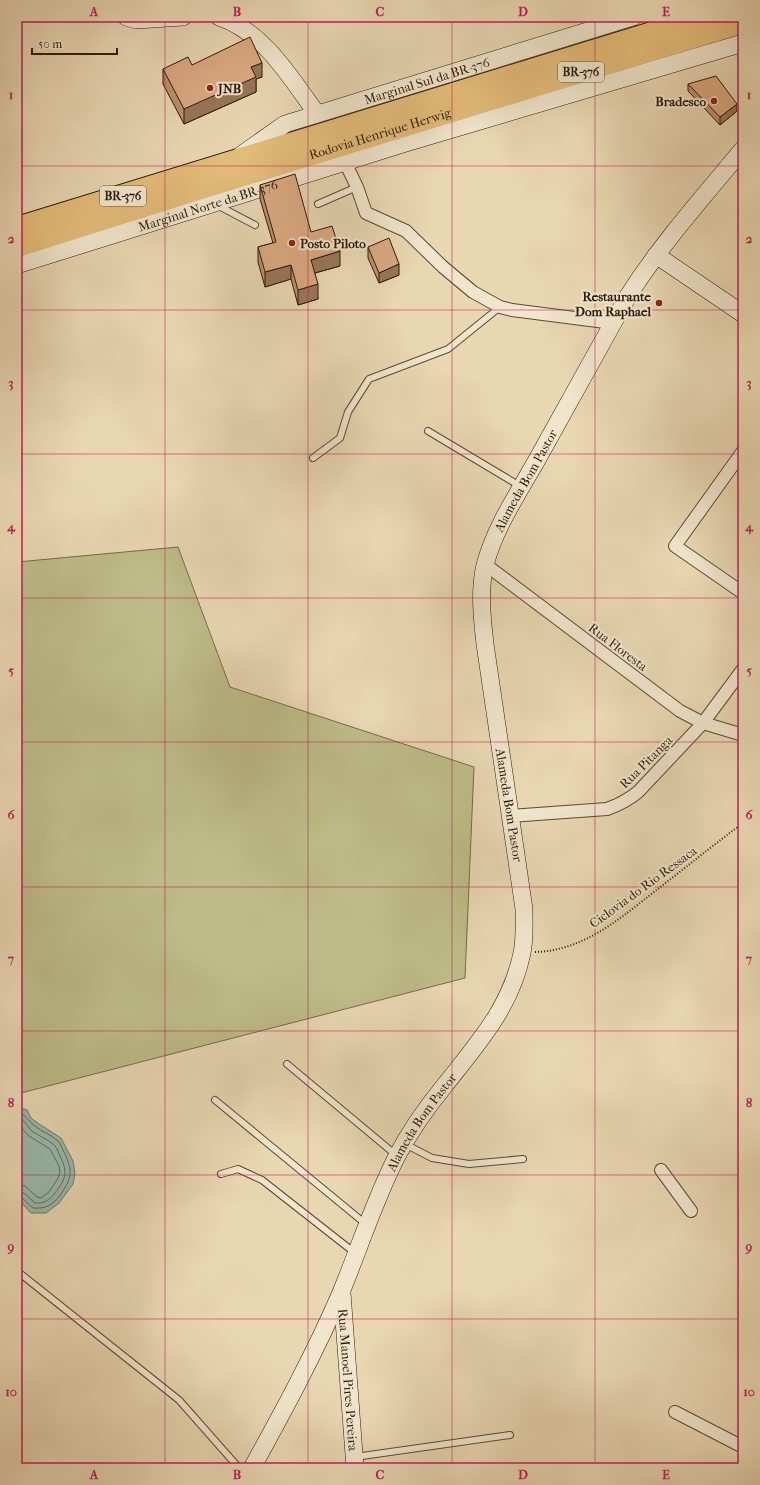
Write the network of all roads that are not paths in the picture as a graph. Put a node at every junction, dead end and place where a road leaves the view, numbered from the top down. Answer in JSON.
{"nodes":[{"id":1,"x":126,"y":17,"type":"edge"},
{"id":2,"x":183,"y":17,"type":"edge"},
{"id":3,"x":219,"y":17,"type":"edge"},
{"id":4,"x":633,"y":17,"type":"edge"},
{"id":5,"x":704,"y":17,"type":"edge"},
{"id":6,"x":743,"y":22,"type":"edge"},
{"id":7,"x":743,"y":43,"type":"edge"},
{"id":8,"x":317,"y":114,"type":"junction"},
{"id":9,"x":417,"y":114,"type":"junction"},
{"id":10,"x":743,"y":149,"type":"edge"},
{"id":11,"x":345,"y":162,"type":"junction"},
{"id":12,"x":229,"y":163,"type":"junction"},
{"id":13,"x":358,"y":186,"type":"junction"},
{"id":14,"x":202,"y":197,"type":"junction"},
{"id":15,"x":318,"y":204,"type":"dead end"},
{"id":16,"x":255,"y":225,"type":"dead end"},
{"id":17,"x":17,"y":228,"type":"edge"},
{"id":18,"x":17,"y":246,"type":"edge"},
{"id":19,"x":656,"y":255,"type":"junction"},
{"id":20,"x":17,"y":265,"type":"edge"},
{"id":21,"x":500,"y":307,"type":"junction"},
{"id":22,"x":743,"y":314,"type":"edge"},
{"id":23,"x":613,"y":323,"type":"junction"},
{"id":24,"x":428,"y":431,"type":"dead end"},
{"id":25,"x":743,"y":451,"type":"edge"},
{"id":26,"x":313,"y":458,"type":"dead end"},
{"id":27,"x":522,"y":487,"type":"junction"},
{"id":28,"x":486,"y":565,"type":"junction"},
{"id":29,"x":743,"y":593,"type":"edge"},
{"id":30,"x":743,"y":669,"type":"edge"},
{"id":31,"x":703,"y":723,"type":"junction"},
{"id":32,"x":743,"y":735,"type":"edge"},
{"id":33,"x":510,"y":816,"type":"junction"},
{"id":34,"x":287,"y":1064,"type":"dead end"},
{"id":35,"x":214,"y":1100,"type":"dead end"},
{"id":36,"x":401,"y":1150,"type":"junction"},
{"id":37,"x":523,"y":1159,"type":"dead end"},
{"id":38,"x":661,"y":1170,"type":"dead end"},
{"id":39,"x":221,"y":1174,"type":"dead end"},
{"id":40,"x":691,"y":1211,"type":"dead end"},
{"id":41,"x":368,"y":1226,"type":"junction"},
{"id":42,"x":356,"y":1254,"type":"junction"},
{"id":43,"x":17,"y":1271,"type":"edge"},
{"id":44,"x":342,"y":1291,"type":"junction"},
{"id":45,"x":675,"y":1412,"type":"dead end"},
{"id":46,"x":510,"y":1435,"type":"dead end"},
{"id":47,"x":743,"y":1447,"type":"edge"},
{"id":48,"x":354,"y":1463,"type":"edge"},
{"id":49,"x":239,"y":1468,"type":"edge"},
{"id":50,"x":252,"y":1468,"type":"edge"}],
"edges":[{"from":1,"to":2,"type":"main road"},
{"from":3,"to":8,"type":"main road"},
{"from":4,"to":8,"type":"main road","name":"Marginal Sul da BR-376","number":"BR-376"},
{"from":5,"to":9,"type":"highway","name":"Rodovia Henrique Herwig","number":"BR-376"},
{"from":6,"to":9,"type":"highway","name":"Rodovia Henrique Herwig","number":"BR-376"},
{"from":7,"to":11,"type":"main road","name":"Marginal Norte da BR-376","number":"BR-376"},
{"from":8,"to":12,"type":"main road","name":"Marginal Sul da BR-376","number":"BR-376"},
{"from":9,"to":12,"type":"highway","name":"Rodovia Henrique Herwig","number":"BR-376"},
{"from":9,"to":14,"type":"highway","name":"Rodovia Henrique Herwig","number":"BR-376"},
{"from":10,"to":19,"type":"main road","name":"Alameda Bom Pastor"},
{"from":11,"to":13,"type":"street"},
{"from":11,"to":14,"type":"main road","name":"Marginal Norte da BR-376","number":"BR-376"},
{"from":12,"to":17,"type":"highway","name":"Rodovia Henrique Herwig","number":"BR-376"},
{"from":13,"to":15,"type":"lane"},
{"from":13,"to":21,"type":"street"},
{"from":14,"to":16,"type":"lane"},
{"from":14,"to":18,"type":"highway","name":"Rodovia Henrique Herwig","number":"BR-376"},
{"from":14,"to":20,"type":"main road","name":"Marginal Norte da BR-376","number":"BR-376"},
{"from":19,"to":22,"type":"main road"},
{"from":19,"to":23,"type":"main road","name":"Alameda Bom Pastor"},
{"from":21,"to":23,"type":"street"},
{"from":21,"to":26,"type":"lane"},
{"from":23,"to":27,"type":"main road","name":"Alameda Bom Pastor"},
{"from":24,"to":27,"type":"lane"},
{"from":25,"to":29,"type":"street"},
{"from":27,"to":28,"type":"main road","name":"Alameda Bom Pastor"},
{"from":28,"to":31,"type":"street","name":"Rua Floresta"},
{"from":28,"to":33,"type":"main road","name":"Alameda Bom Pastor"},
{"from":30,"to":31,"type":"street","name":"Rua Pitanga"},
{"from":31,"to":32,"type":"street","name":"Rua Floresta"},
{"from":31,"to":33,"type":"street","name":"Rua Pitanga"},
{"from":33,"to":36,"type":"main road","name":"Alameda Bom Pastor"},
{"from":34,"to":36,"type":"lane"},
{"from":35,"to":41,"type":"lane"},
{"from":36,"to":37,"type":"lane"},
{"from":36,"to":41,"type":"main road","name":"Alameda Bom Pastor"},
{"from":38,"to":40,"type":"street"},
{"from":39,"to":42,"type":"lane"},
{"from":41,"to":42,"type":"main road","name":"Alameda Bom Pastor"},
{"from":42,"to":44,"type":"main road","name":"Alameda Bom Pastor"},
{"from":43,"to":49,"type":"lane"},
{"from":44,"to":48,"type":"main road","name":"Rua Manoel Pires Pereira"},
{"from":44,"to":50,"type":"main road","name":"Alameda Bom Pastor"},
{"from":45,"to":47,"type":"street"},
{"from":46,"to":48,"type":"lane"}]}
